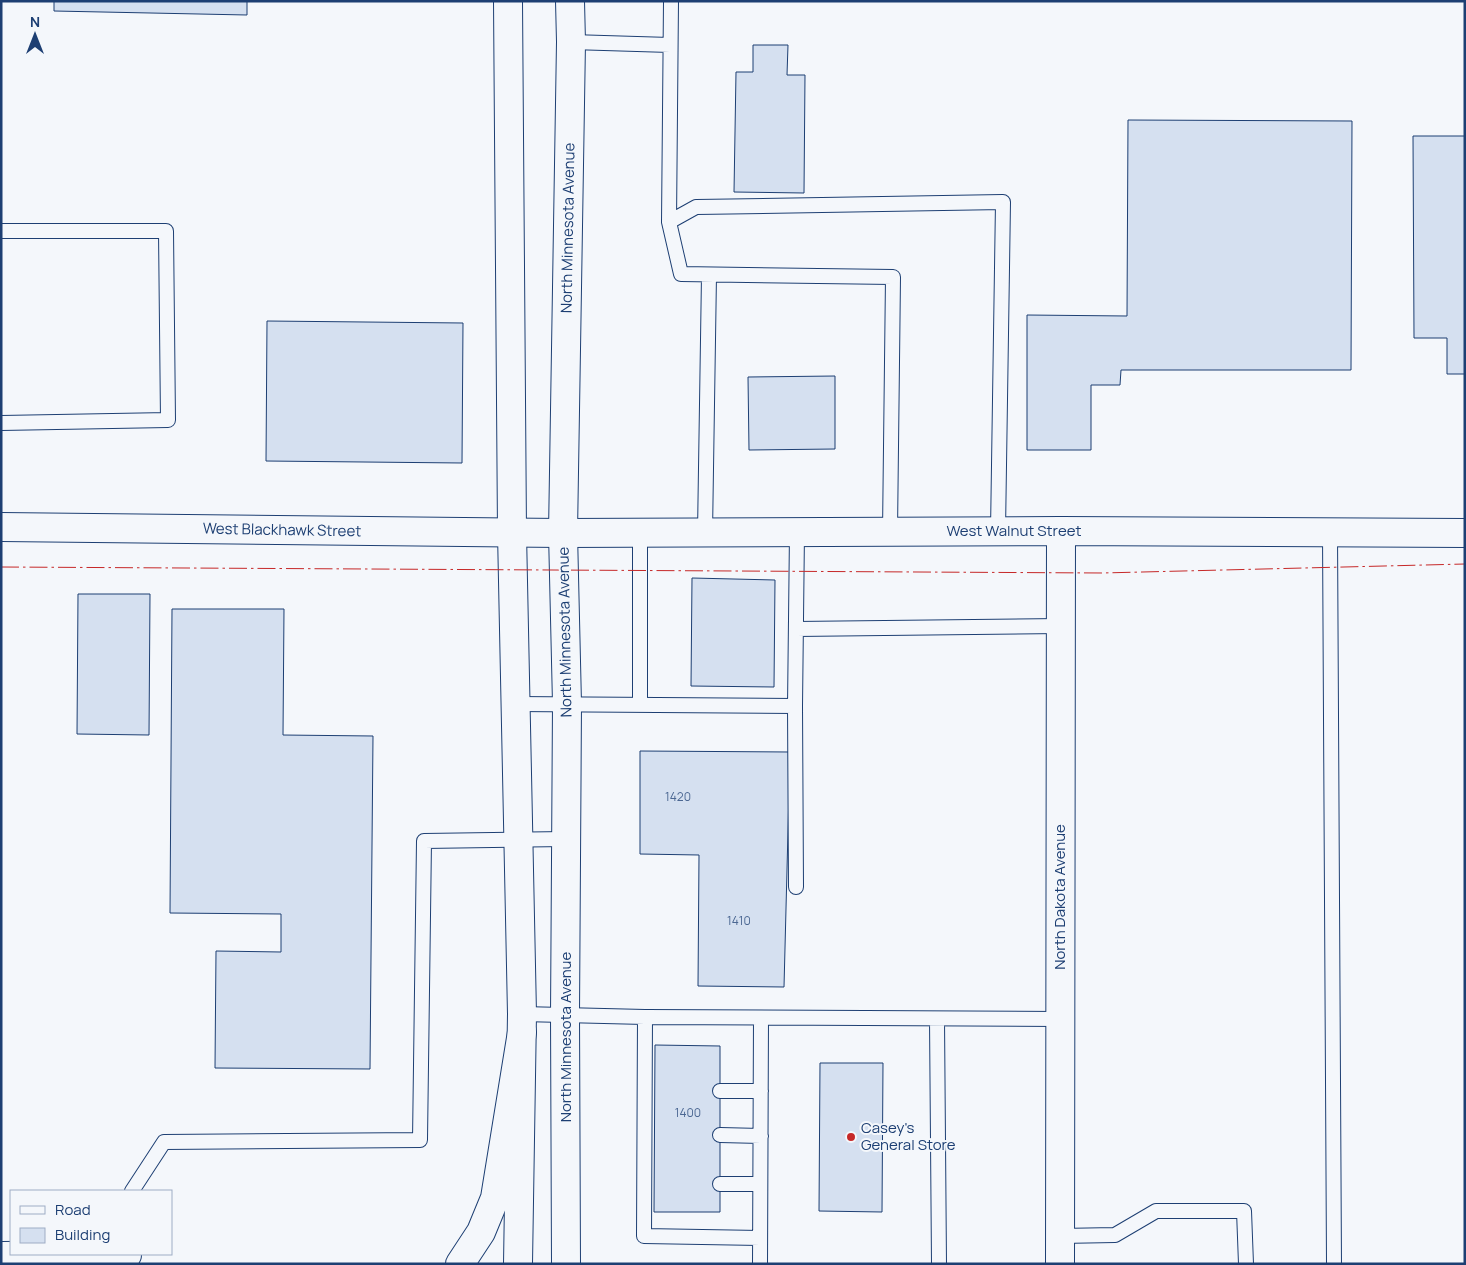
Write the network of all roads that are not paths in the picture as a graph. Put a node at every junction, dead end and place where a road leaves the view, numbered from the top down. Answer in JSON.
{"nodes":[{"id":1,"x":508,"y":1,"type":"edge"},
{"id":2,"x":570,"y":1,"type":"edge"},
{"id":3,"x":671,"y":1,"type":"edge"},
{"id":4,"x":571,"y":42,"type":"junction"},
{"id":5,"x":670,"y":45,"type":"junction"},
{"id":6,"x":669,"y":222,"type":"junction"},
{"id":7,"x":1,"y":231,"type":"edge"},
{"id":8,"x":709,"y":275,"type":"junction"},
{"id":9,"x":1,"y":422,"type":"edge"},
{"id":10,"x":1,"y":527,"type":"edge"},
{"id":11,"x":998,"y":531,"type":"junction"},
{"id":12,"x":1061,"y":531,"type":"junction"},
{"id":13,"x":797,"y":532,"type":"junction"},
{"id":14,"x":890,"y":532,"type":"junction"},
{"id":15,"x":512,"y":533,"type":"junction"},
{"id":16,"x":563,"y":533,"type":"junction"},
{"id":17,"x":640,"y":533,"type":"junction"},
{"id":18,"x":705,"y":533,"type":"junction"},
{"id":19,"x":1330,"y":533,"type":"junction"},
{"id":20,"x":1465,"y":533,"type":"edge"},
{"id":21,"x":1061,"y":626,"type":"junction"},
{"id":22,"x":796,"y":629,"type":"junction"},
{"id":23,"x":515,"y":704,"type":"junction"},
{"id":24,"x":567,"y":704,"type":"junction"},
{"id":25,"x":640,"y":704,"type":"junction"},
{"id":26,"x":795,"y":706,"type":"junction"},
{"id":27,"x":517,"y":840,"type":"junction"},
{"id":28,"x":567,"y":840,"type":"junction"},
{"id":29,"x":796,"y":887,"type":"dead end"},
{"id":30,"x":565,"y":1015,"type":"junction"},
{"id":31,"x":645,"y":1017,"type":"junction"},
{"id":32,"x":761,"y":1018,"type":"junction"},
{"id":33,"x":937,"y":1019,"type":"junction"},
{"id":34,"x":1060,"y":1019,"type":"junction"},
{"id":35,"x":522,"y":1023,"type":"junction"},
{"id":36,"x":720,"y":1091,"type":"dead end"},
{"id":37,"x":761,"y":1091,"type":"junction"},
{"id":38,"x":720,"y":1135,"type":"dead end"},
{"id":39,"x":761,"y":1136,"type":"junction"},
{"id":40,"x":720,"y":1184,"type":"dead end"},
{"id":41,"x":760,"y":1184,"type":"junction"},
{"id":42,"x":133,"y":1190,"type":"edge"},
{"id":43,"x":1060,"y":1236,"type":"junction"},
{"id":44,"x":760,"y":1238,"type":"junction"},
{"id":45,"x":64,"y":1255,"type":"edge"},
{"id":46,"x":1,"y":1256,"type":"edge"},
{"id":47,"x":460,"y":1264,"type":"edge"},
{"id":48,"x":518,"y":1264,"type":"edge"},
{"id":49,"x":566,"y":1264,"type":"edge"},
{"id":50,"x":760,"y":1264,"type":"edge"},
{"id":51,"x":939,"y":1264,"type":"edge"},
{"id":52,"x":1060,"y":1264,"type":"edge"},
{"id":53,"x":1246,"y":1264,"type":"edge"},
{"id":54,"x":1334,"y":1264,"type":"edge"}],
"edges":[{"from":1,"to":15,"type":"main road"},
{"from":2,"to":4,"type":"main road","name":"North Minnesota Avenue"},
{"from":3,"to":5,"type":"lane"},
{"from":4,"to":5,"type":"lane"},
{"from":4,"to":16,"type":"main road","name":"North Minnesota Avenue"},
{"from":5,"to":6,"type":"lane"},
{"from":6,"to":8,"type":"lane"},
{"from":6,"to":11,"type":"lane"},
{"from":7,"to":9,"type":"lane"},
{"from":8,"to":14,"type":"lane"},
{"from":8,"to":18,"type":"lane"},
{"from":10,"to":15,"type":"main road","name":"West Blackhawk Street"},
{"from":11,"to":12,"type":"main road","name":"West Walnut Street"},
{"from":11,"to":14,"type":"main road","name":"West Walnut Street"},
{"from":12,"to":19,"type":"main road","name":"West Walnut Street"},
{"from":12,"to":21,"type":"main road","name":"North Dakota Avenue"},
{"from":13,"to":14,"type":"main road","name":"West Walnut Street"},
{"from":13,"to":18,"type":"main road","name":"West Walnut Street"},
{"from":13,"to":22,"type":"lane"},
{"from":15,"to":16,"type":"main road","name":"West Blackhawk Street"},
{"from":15,"to":23,"type":"main road"},
{"from":16,"to":17,"type":"main road","name":"West Walnut Street"},
{"from":16,"to":24,"type":"main road","name":"North Minnesota Avenue"},
{"from":17,"to":18,"type":"main road","name":"West Walnut Street"},
{"from":17,"to":25,"type":"lane"},
{"from":19,"to":20,"type":"main road","name":"West Walnut Street"},
{"from":19,"to":54,"type":"lane"},
{"from":21,"to":22,"type":"lane"},
{"from":21,"to":34,"type":"main road","name":"North Dakota Avenue"},
{"from":22,"to":26,"type":"lane"},
{"from":23,"to":24,"type":"lane"},
{"from":23,"to":27,"type":"main road"},
{"from":24,"to":25,"type":"lane"},
{"from":24,"to":28,"type":"main road","name":"North Minnesota Avenue"},
{"from":25,"to":26,"type":"lane"},
{"from":26,"to":29,"type":"lane"},
{"from":27,"to":28,"type":"lane"},
{"from":27,"to":35,"type":"main road"},
{"from":27,"to":42,"type":"lane"},
{"from":28,"to":30,"type":"main road","name":"North Minnesota Avenue"},
{"from":30,"to":31,"type":"lane"},
{"from":30,"to":35,"type":"lane"},
{"from":30,"to":49,"type":"main road","name":"North Minnesota Avenue"},
{"from":31,"to":32,"type":"lane"},
{"from":31,"to":44,"type":"lane"},
{"from":32,"to":33,"type":"lane"},
{"from":32,"to":37,"type":"lane"},
{"from":33,"to":34,"type":"lane"},
{"from":33,"to":51,"type":"lane"},
{"from":34,"to":43,"type":"main road","name":"North Dakota Avenue"},
{"from":35,"to":47,"type":"main road"},
{"from":35,"to":48,"type":"main road"},
{"from":36,"to":37,"type":"lane"},
{"from":37,"to":39,"type":"lane"},
{"from":38,"to":39,"type":"lane"},
{"from":39,"to":41,"type":"lane"},
{"from":40,"to":41,"type":"lane"},
{"from":41,"to":44,"type":"lane"},
{"from":43,"to":52,"type":"main road","name":"North Dakota Avenue"},
{"from":43,"to":53,"type":"lane"},
{"from":44,"to":50,"type":"lane"},
{"from":45,"to":46,"type":"main road"}]}
